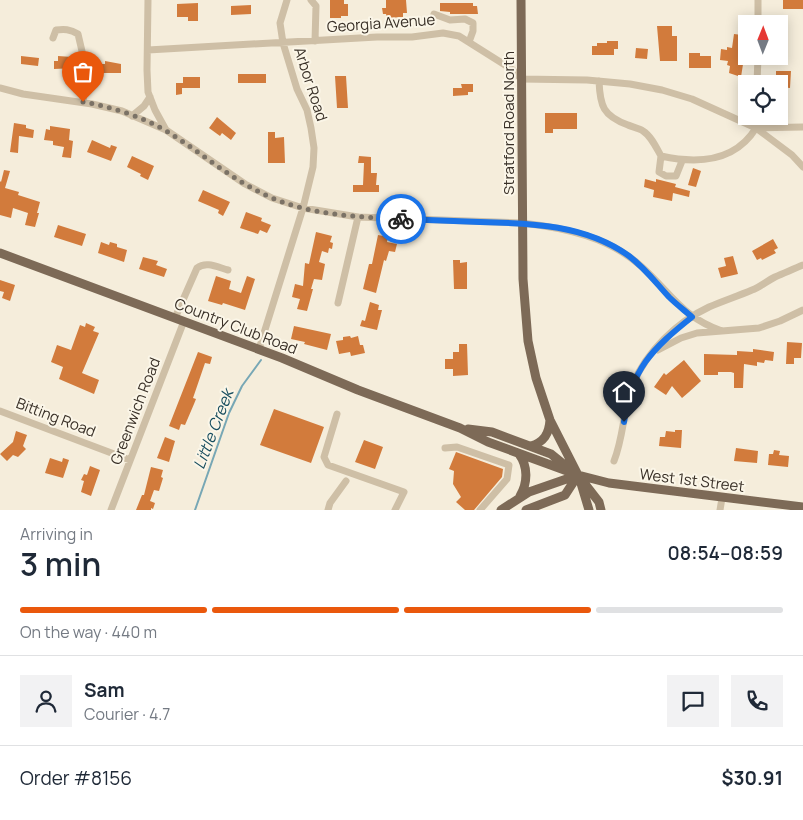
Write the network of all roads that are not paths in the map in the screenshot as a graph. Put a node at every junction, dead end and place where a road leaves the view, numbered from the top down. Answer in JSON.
{"nodes":[{"id":1,"x":148,"y":0,"type":"edge"},
{"id":2,"x":287,"y":0,"type":"edge"},
{"id":3,"x":311,"y":0,"type":"edge"},
{"id":4,"x":522,"y":0,"type":"edge"},
{"id":5,"x":758,"y":0,"type":"edge"},
{"id":6,"x":434,"y":14,"type":"dead end"},
{"id":7,"x":758,"y":15,"type":"edge"},
{"id":8,"x":53,"y":38,"type":"dead end"},
{"id":9,"x":315,"y":41,"type":"junction"},
{"id":10,"x":469,"y":42,"type":"junction"},
{"id":11,"x":283,"y":43,"type":"junction"},
{"id":12,"x":148,"y":50,"type":"junction"},
{"id":13,"x":521,"y":79,"type":"junction"},
{"id":14,"x":599,"y":81,"type":"junction"},
{"id":15,"x":0,"y":88,"type":"edge"},
{"id":16,"x":150,"y":97,"type":"junction"},
{"id":17,"x":83,"y":102,"type":"junction"},
{"id":18,"x":132,"y":116,"type":"junction"},
{"id":19,"x":756,"y":125,"type":"edge"},
{"id":20,"x":803,"y":127,"type":"edge"},
{"id":21,"x":756,"y":128,"type":"junction"},
{"id":22,"x":166,"y":130,"type":"junction"},
{"id":23,"x":661,"y":156,"type":"junction"},
{"id":24,"x":682,"y":161,"type":"junction"},
{"id":25,"x":803,"y":167,"type":"edge"},
{"id":26,"x":303,"y":208,"type":"junction"},
{"id":27,"x":358,"y":217,"type":"junction"},
{"id":28,"x":522,"y":223,"type":"junction"},
{"id":29,"x":0,"y":253,"type":"edge"},
{"id":30,"x":803,"y":265,"type":"edge"},
{"id":31,"x":228,"y":270,"type":"dead end"},
{"id":32,"x":338,"y":303,"type":"dead end"},
{"id":33,"x":803,"y":310,"type":"edge"},
{"id":34,"x":692,"y":317,"type":"junction"},
{"id":35,"x":180,"y":320,"type":"junction"},
{"id":36,"x":722,"y":331,"type":"junction"},
{"id":37,"x":258,"y":349,"type":"junction"},
{"id":38,"x":650,"y":354,"type":"junction"},
{"id":39,"x":0,"y":411,"type":"edge"},
{"id":40,"x":337,"y":414,"type":"dead end"},
{"id":41,"x":550,"y":420,"type":"junction"},
{"id":42,"x":460,"y":428,"type":"junction"},
{"id":43,"x":531,"y":446,"type":"junction"},
{"id":44,"x":445,"y":448,"type":"dead end"},
{"id":45,"x":519,"y":454,"type":"junction"},
{"id":46,"x":130,"y":460,"type":"junction"},
{"id":47,"x":614,"y":461,"type":"dead end"},
{"id":48,"x":578,"y":475,"type":"junction"},
{"id":49,"x":346,"y":481,"type":"dead end"},
{"id":50,"x":520,"y":496,"type":"junction"},
{"id":51,"x":722,"y":498,"type":"junction"},
{"id":52,"x":802,"y":508,"type":"edge"},
{"id":53,"x":111,"y":510,"type":"edge"},
{"id":54,"x":328,"y":510,"type":"edge"},
{"id":55,"x":395,"y":510,"type":"edge"},
{"id":56,"x":480,"y":510,"type":"edge"},
{"id":57,"x":501,"y":510,"type":"edge"},
{"id":58,"x":526,"y":510,"type":"edge"},
{"id":59,"x":589,"y":510,"type":"edge"},
{"id":60,"x":602,"y":510,"type":"edge"},
{"id":61,"x":720,"y":510,"type":"edge"}],
"edges":[{"from":1,"to":12,"type":"street"},
{"from":2,"to":11,"type":"street","name":"Arbor Road"},
{"from":3,"to":9,"type":"street"},
{"from":4,"to":13,"type":"main road","name":"Stratford Road North"},
{"from":5,"to":7,"type":"street"},
{"from":6,"to":10,"type":"street"},
{"from":8,"to":17,"type":"street"},
{"from":9,"to":10,"type":"street","name":"Georgia Avenue"},
{"from":9,"to":11,"type":"street","name":"Georgia Avenue"},
{"from":10,"to":13,"type":"street","name":"Georgia Avenue"},
{"from":11,"to":12,"type":"street","name":"Georgia Avenue"},
{"from":11,"to":26,"type":"street","name":"Arbor Road"},
{"from":12,"to":16,"type":"street"},
{"from":13,"to":14,"type":"street"},
{"from":13,"to":28,"type":"main road","name":"Stratford Road North"},
{"from":14,"to":21,"type":"street"},
{"from":14,"to":23,"type":"street"},
{"from":15,"to":17,"type":"street"},
{"from":16,"to":18,"type":"street"},
{"from":16,"to":22,"type":"street"},
{"from":17,"to":18,"type":"street"},
{"from":18,"to":22,"type":"street"},
{"from":19,"to":21,"type":"street"},
{"from":20,"to":21,"type":"street"},
{"from":21,"to":24,"type":"street"},
{"from":21,"to":25,"type":"street"},
{"from":22,"to":26,"type":"street"},
{"from":23,"to":24,"type":"street"},
{"from":23,"to":24,"type":"street"},
{"from":26,"to":27,"type":"street"},
{"from":26,"to":37,"type":"street","name":"Arbor Road"},
{"from":27,"to":28,"type":"street"},
{"from":27,"to":32,"type":"street"},
{"from":28,"to":34,"type":"street"},
{"from":28,"to":41,"type":"main road","name":"Stratford Road North"},
{"from":29,"to":35,"type":"main road","name":"Country Club Road"},
{"from":30,"to":34,"type":"street"},
{"from":31,"to":35,"type":"street","name":"Greenwich Road"},
{"from":33,"to":36,"type":"street"},
{"from":34,"to":36,"type":"street"},
{"from":34,"to":38,"type":"street"},
{"from":35,"to":37,"type":"main road","name":"Country Club Road"},
{"from":35,"to":46,"type":"street","name":"Greenwich Road"},
{"from":36,"to":38,"type":"street"},
{"from":37,"to":42,"type":"main road","name":"Country Club Road"},
{"from":38,"to":47,"type":"street"},
{"from":39,"to":46,"type":"street","name":"Bitting Road"},
{"from":40,"to":55,"type":"street"},
{"from":41,"to":43,"type":"main road"},
{"from":41,"to":48,"type":"main road","name":"Stratford Road North"},
{"from":42,"to":43,"type":"main road","name":"Country Club Road"},
{"from":42,"to":45,"type":"main road","name":"Country Club Road"},
{"from":43,"to":48,"type":"main road","name":"Country Club Road"},
{"from":44,"to":56,"type":"street"},
{"from":45,"to":48,"type":"main road","name":"Country Club Road"},
{"from":45,"to":50,"type":"main road"},
{"from":46,"to":53,"type":"street","name":"Greenwich Road"},
{"from":48,"to":50,"type":"main road"},
{"from":48,"to":51,"type":"main road","name":"West 1st Street"},
{"from":48,"to":58,"type":"main road"},
{"from":48,"to":59,"type":"main road"},
{"from":48,"to":60,"type":"main road"},
{"from":49,"to":54,"type":"street"},
{"from":50,"to":57,"type":"main road"},
{"from":51,"to":52,"type":"main road","name":"West 1st Street"},
{"from":51,"to":61,"type":"street"}]}
